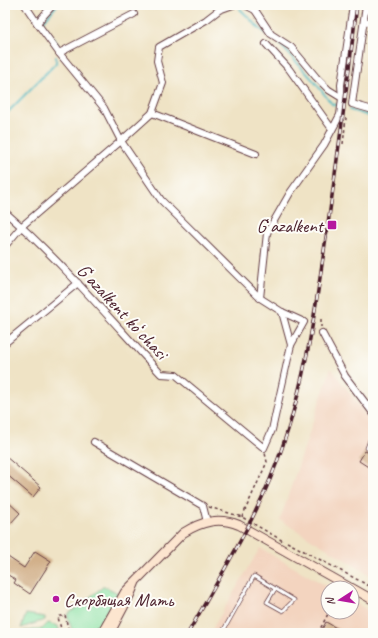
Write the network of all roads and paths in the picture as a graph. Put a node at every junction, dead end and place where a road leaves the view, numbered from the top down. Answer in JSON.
{"nodes":[{"id":1,"x":25,"y":5,"type":"edge"},
{"id":2,"x":53,"y":5,"type":"edge"},
{"id":3,"x":233,"y":5,"type":"edge"},
{"id":4,"x":245,"y":5,"type":"edge"},
{"id":5,"x":353,"y":5,"type":"edge"},
{"id":6,"x":366,"y":5,"type":"edge"},
{"id":7,"x":255,"y":8,"type":"edge"},
{"id":8,"x":134,"y":14,"type":"dead end"},
{"id":9,"x":364,"y":21,"type":"junction"},
{"id":10,"x":37,"y":23,"type":"junction"},
{"id":11,"x":373,"y":23,"type":"edge"},
{"id":12,"x":266,"y":44,"type":"dead end"},
{"id":13,"x":59,"y":53,"type":"junction"},
{"id":14,"x":342,"y":98,"type":"junction"},
{"id":15,"x":352,"y":104,"type":"junction"},
{"id":16,"x":373,"y":110,"type":"edge"},
{"id":17,"x":152,"y":112,"type":"junction"},
{"id":18,"x":332,"y":129,"type":"junction"},
{"id":19,"x":121,"y":141,"type":"junction"},
{"id":20,"x":343,"y":144,"type":"dead end"},
{"id":21,"x":256,"y":154,"type":"dead end"},
{"id":22,"x":5,"y":212,"type":"edge"},
{"id":23,"x":22,"y":226,"type":"junction"},
{"id":24,"x":5,"y":246,"type":"edge"},
{"id":25,"x":78,"y":283,"type":"junction"},
{"id":26,"x":260,"y":298,"type":"junction"},
{"id":27,"x":282,"y":312,"type":"junction"},
{"id":28,"x":321,"y":318,"type":"dead end"},
{"id":29,"x":322,"y":333,"type":"joint"},
{"id":30,"x":5,"y":343,"type":"edge"},
{"id":31,"x":291,"y":345,"type":"junction"},
{"id":32,"x":373,"y":413,"type":"edge"},
{"id":33,"x":373,"y":432,"type":"edge"},
{"id":34,"x":372,"y":438,"type":"edge"},
{"id":35,"x":94,"y":442,"type":"dead end"},
{"id":36,"x":264,"y":448,"type":"junction"},
{"id":37,"x":373,"y":452,"type":"edge"},
{"id":38,"x":203,"y":506,"type":"junction"},
{"id":39,"x":242,"y":517,"type":"junction"},
{"id":40,"x":207,"y":522,"type":"junction"},
{"id":41,"x":136,"y":580,"type":"junction"},
{"id":42,"x":338,"y":580,"type":"edge"},
{"id":43,"x":275,"y":588,"type":"junction"},
{"id":44,"x":373,"y":588,"type":"edge"},
{"id":45,"x":360,"y":593,"type":"edge"},
{"id":46,"x":373,"y":600,"type":"edge"},
{"id":47,"x":325,"y":620,"type":"edge"},
{"id":48,"x":62,"y":633,"type":"edge"},
{"id":49,"x":69,"y":633,"type":"edge"},
{"id":50,"x":102,"y":633,"type":"edge"},
{"id":51,"x":110,"y":633,"type":"edge"},
{"id":52,"x":222,"y":633,"type":"edge"},
{"id":53,"x":318,"y":633,"type":"edge"}],
"edges":[{"from":1,"to":10,"type":"street"},
{"from":2,"to":10,"type":"street"},
{"from":3,"to":17,"type":"street"},
{"from":4,"to":7,"type":"street"},
{"from":5,"to":14,"type":"street"},
{"from":6,"to":9,"type":"street"},
{"from":7,"to":14,"type":"street"},
{"from":8,"to":13,"type":"street"},
{"from":9,"to":11,"type":"street"},
{"from":9,"to":15,"type":"street"},
{"from":10,"to":13,"type":"street"},
{"from":12,"to":18,"type":"street"},
{"from":13,"to":19,"type":"street"},
{"from":14,"to":18,"type":"street"},
{"from":15,"to":16,"type":"street"},
{"from":15,"to":20,"type":"path"},
{"from":17,"to":19,"type":"street"},
{"from":17,"to":21,"type":"street"},
{"from":18,"to":26,"type":"street"},
{"from":19,"to":23,"type":"street"},
{"from":19,"to":26,"type":"street"},
{"from":22,"to":23,"type":"street","name":"Gʻazalkent koʻchasi"},
{"from":23,"to":24,"type":"street"},
{"from":23,"to":25,"type":"street","name":"Gʻazalkent koʻchasi"},
{"from":25,"to":30,"type":"street"},
{"from":25,"to":36,"type":"street","name":"Gʻazalkent koʻchasi"},
{"from":26,"to":27,"type":"street"},
{"from":27,"to":31,"type":"street"},
{"from":27,"to":31,"type":"street"},
{"from":28,"to":29,"type":"path"},
{"from":29,"to":32,"type":"street"},
{"from":31,"to":36,"type":"street"},
{"from":33,"to":34,"type":"lane"},
{"from":34,"to":37,"type":"lane"},
{"from":35,"to":38,"type":"street"},
{"from":36,"to":39,"type":"path"},
{"from":38,"to":39,"type":"path"},
{"from":38,"to":40,"type":"street"},
{"from":39,"to":44,"type":"path"},
{"from":40,"to":41,"type":"main road"},
{"from":40,"to":42,"type":"main road"},
{"from":41,"to":50,"type":"main road"},
{"from":41,"to":51,"type":"main road"},
{"from":43,"to":43,"type":"lane"},
{"from":43,"to":52,"type":"lane"},
{"from":45,"to":46,"type":"main road"},
{"from":47,"to":53,"type":"path"},
{"from":48,"to":49,"type":"path"}]}
